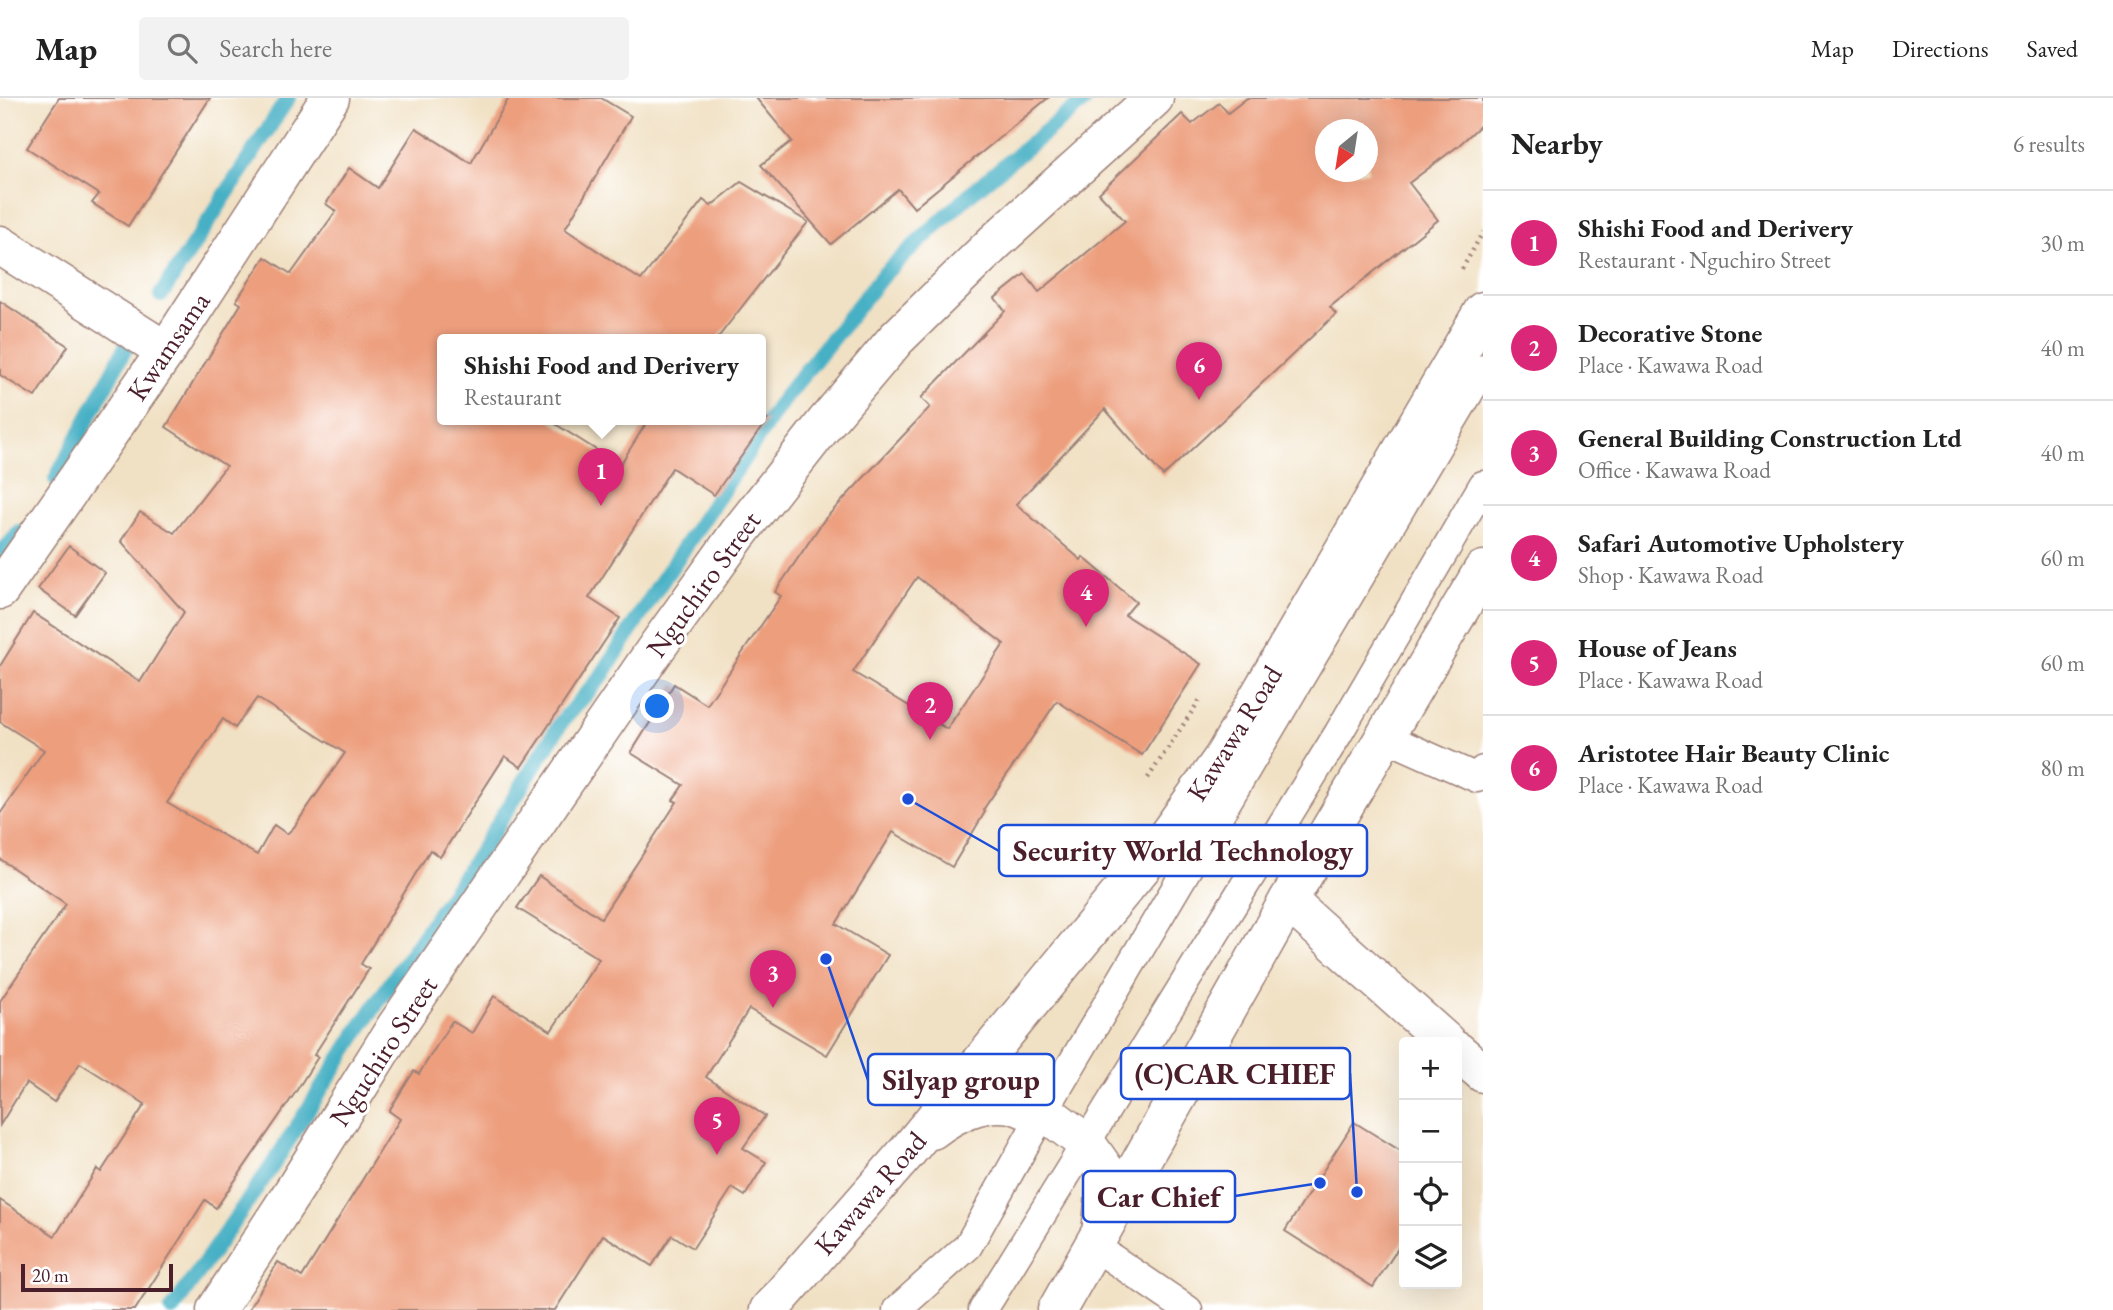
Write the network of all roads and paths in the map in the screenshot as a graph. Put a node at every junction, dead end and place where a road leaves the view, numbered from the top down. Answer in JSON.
{"nodes":[{"id":1,"x":330,"y":98,"type":"edge"},
{"id":2,"x":1154,"y":98,"type":"edge"},
{"id":3,"x":1483,"y":232,"type":"edge"},
{"id":4,"x":0,"y":245,"type":"edge"},
{"id":5,"x":1455,"y":280,"type":"dead end"},
{"id":6,"x":1483,"y":311,"type":"edge"},
{"id":7,"x":166,"y":351,"type":"junction"},
{"id":8,"x":1483,"y":369,"type":"edge"},
{"id":9,"x":1483,"y":485,"type":"edge"},
{"id":10,"x":1483,"y":570,"type":"edge"},
{"id":11,"x":0,"y":590,"type":"edge"},
{"id":12,"x":1206,"y":690,"type":"dead end"},
{"id":13,"x":1385,"y":737,"type":"junction"},
{"id":14,"x":1483,"y":770,"type":"edge"},
{"id":15,"x":1146,"y":781,"type":"dead end"},
{"id":16,"x":1288,"y":901,"type":"junction"},
{"id":17,"x":1440,"y":1037,"type":"edge"},
{"id":18,"x":1462,"y":1055,"type":"edge"},
{"id":19,"x":1483,"y":1073,"type":"edge"},
{"id":20,"x":1041,"y":1116,"type":"junction"},
{"id":21,"x":1086,"y":1143,"type":"junction"},
{"id":22,"x":907,"y":1152,"type":"junction"},
{"id":23,"x":1098,"y":1239,"type":"junction"},
{"id":24,"x":216,"y":1310,"type":"edge"},
{"id":25,"x":769,"y":1310,"type":"edge"},
{"id":26,"x":897,"y":1310,"type":"edge"},
{"id":27,"x":983,"y":1310,"type":"edge"},
{"id":28,"x":1057,"y":1310,"type":"edge"},
{"id":29,"x":1188,"y":1310,"type":"edge"}],
"edges":[{"from":1,"to":7,"type":"street","name":"Kwamsama"},
{"from":2,"to":24,"type":"street","name":"Nguchiro Street"},
{"from":3,"to":5,"type":"path"},
{"from":4,"to":7,"type":"street"},
{"from":6,"to":22,"type":"street","name":"Kawawa Road"},
{"from":7,"to":11,"type":"street","name":"Kwamsama"},
{"from":8,"to":20,"type":"lane","name":"Kawawa Road"},
{"from":9,"to":21,"type":"lane"},
{"from":10,"to":13,"type":"street"},
{"from":12,"to":15,"type":"path"},
{"from":13,"to":14,"type":"lane"},
{"from":13,"to":16,"type":"street"},
{"from":16,"to":17,"type":"street"},
{"from":16,"to":23,"type":"street"},
{"from":18,"to":19,"type":"street"},
{"from":20,"to":21,"type":"street"},
{"from":20,"to":22,"type":"street"},
{"from":20,"to":26,"type":"lane","name":"Kawawa Road"},
{"from":21,"to":23,"type":"street"},
{"from":21,"to":27,"type":"lane"},
{"from":22,"to":25,"type":"street","name":"Kawawa Road"},
{"from":23,"to":28,"type":"street"},
{"from":23,"to":29,"type":"lane"}]}
